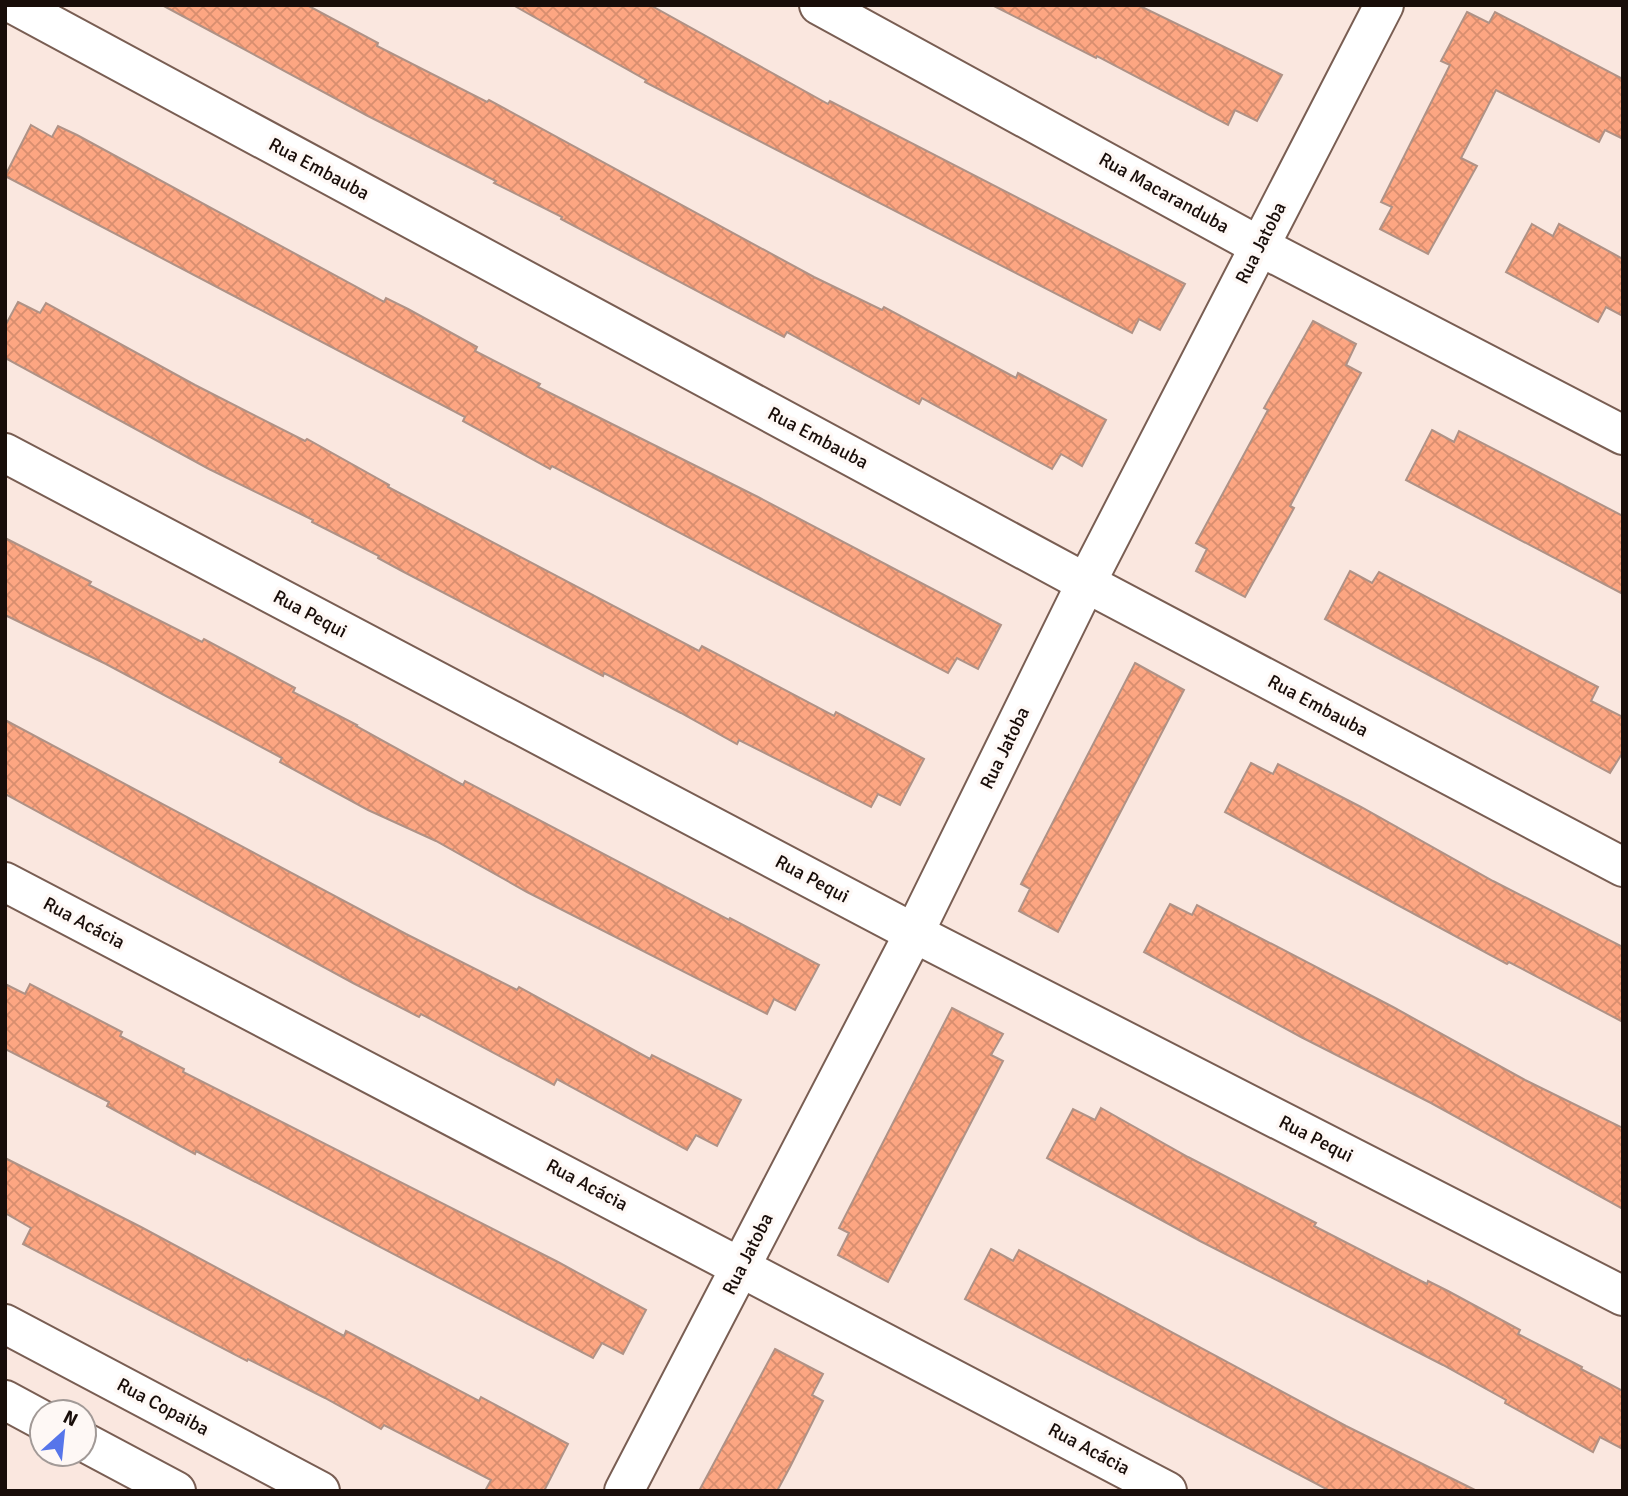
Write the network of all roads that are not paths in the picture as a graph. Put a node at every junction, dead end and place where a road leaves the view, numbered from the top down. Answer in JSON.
{"nodes":[{"id":1,"x":15,"y":5,"type":"edge"},
{"id":2,"x":819,"y":5,"type":"edge"},
{"id":3,"x":1384,"y":5,"type":"edge"},
{"id":4,"x":1259,"y":246,"type":"junction"},
{"id":5,"x":1623,"y":435,"type":"edge"},
{"id":6,"x":5,"y":453,"type":"edge"},
{"id":7,"x":1086,"y":583,"type":"junction"},
{"id":8,"x":1623,"y":867,"type":"edge"},
{"id":9,"x":5,"y":882,"type":"edge"},
{"id":10,"x":914,"y":933,"type":"junction"},
{"id":11,"x":742,"y":1266,"type":"junction"},
{"id":12,"x":1623,"y":1296,"type":"edge"},
{"id":13,"x":5,"y":1324,"type":"edge"},
{"id":14,"x":5,"y":1400,"type":"edge"},
{"id":15,"x":28,"y":1412,"type":"edge"},
{"id":16,"x":98,"y":1449,"type":"edge"},
{"id":17,"x":176,"y":1491,"type":"edge"},
{"id":18,"x":320,"y":1491,"type":"edge"},
{"id":19,"x":624,"y":1491,"type":"edge"},
{"id":20,"x":1167,"y":1491,"type":"edge"}],
"edges":[{"from":1,"to":7,"type":"street","name":"Rua Embauba"},
{"from":2,"to":4,"type":"street","name":"Rua Macaranduba"},
{"from":3,"to":4,"type":"street","name":"Rua Jatoba"},
{"from":4,"to":5,"type":"street","name":"Rua Macaranduba"},
{"from":4,"to":7,"type":"street","name":"Rua Jatoba"},
{"from":6,"to":10,"type":"street","name":"Rua Pequi"},
{"from":7,"to":8,"type":"street","name":"Rua Embauba"},
{"from":7,"to":10,"type":"street","name":"Rua Jatoba"},
{"from":9,"to":11,"type":"street","name":"Rua Acácia"},
{"from":10,"to":11,"type":"street","name":"Rua Jatoba"},
{"from":10,"to":12,"type":"street","name":"Rua Pequi"},
{"from":11,"to":19,"type":"street","name":"Rua Jatoba"},
{"from":11,"to":20,"type":"street","name":"Rua Acácia"},
{"from":13,"to":18,"type":"street","name":"Rua Copaiba"},
{"from":14,"to":15,"type":"street"},
{"from":16,"to":17,"type":"street"}]}
